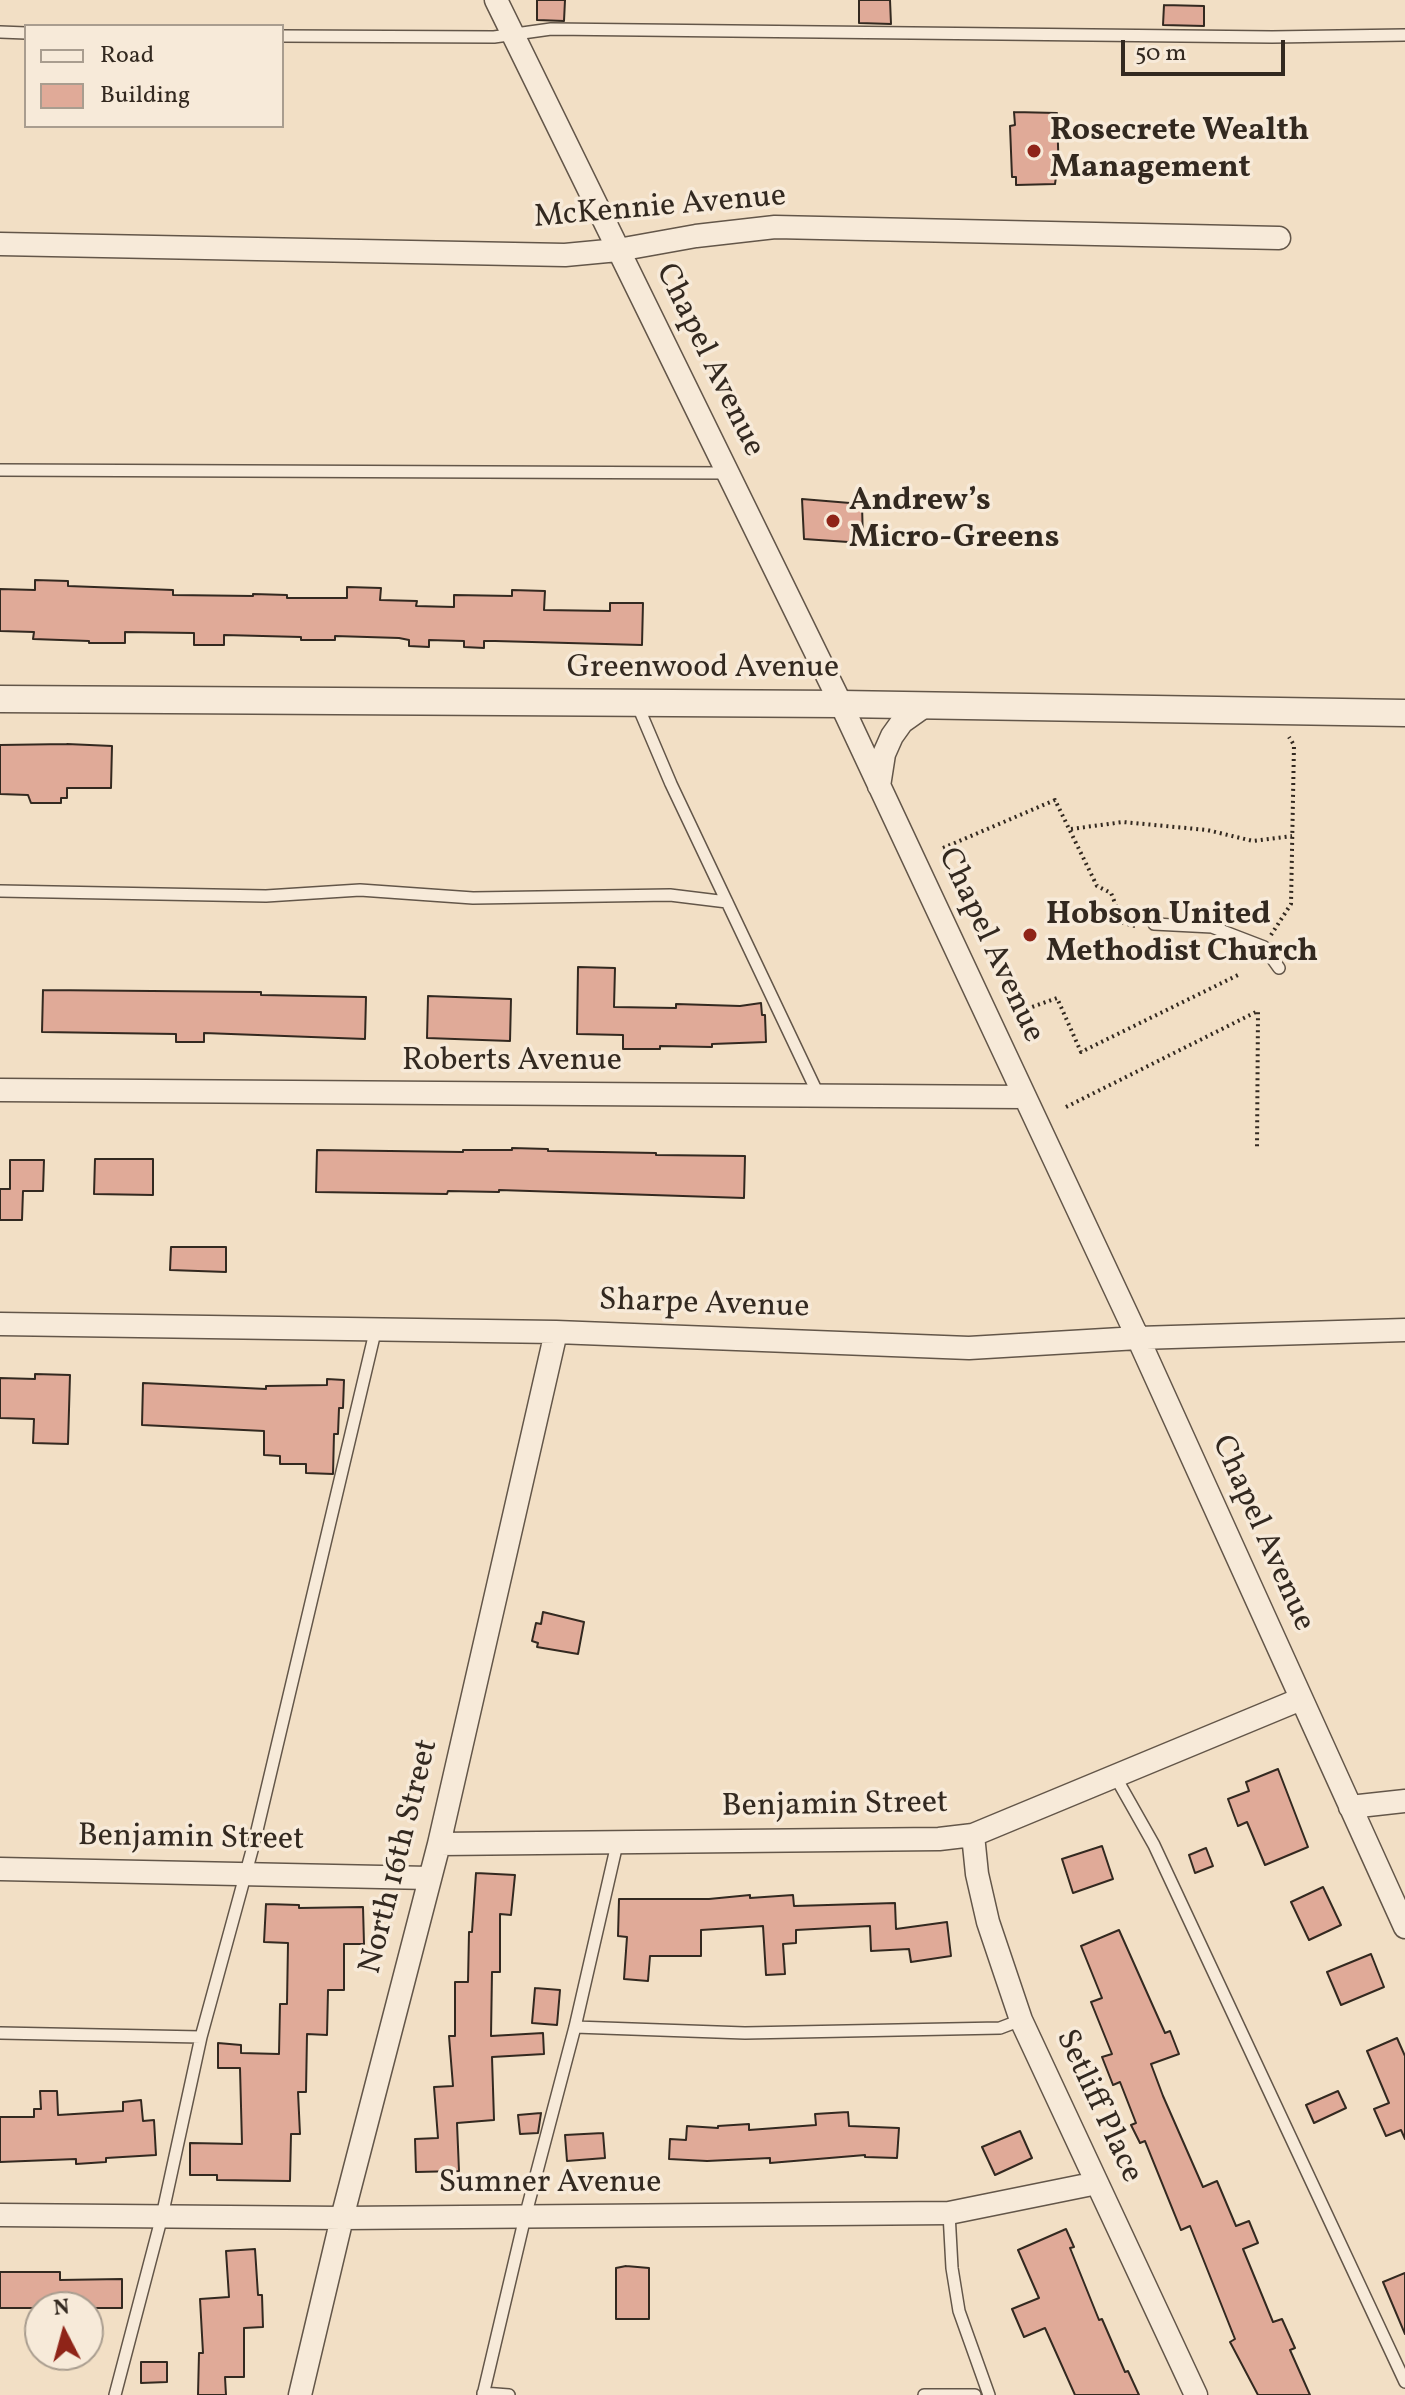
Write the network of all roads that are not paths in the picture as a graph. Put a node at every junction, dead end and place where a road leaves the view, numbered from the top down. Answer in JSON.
{"nodes":[{"id":1,"x":496,"y":0,"type":"edge"},
{"id":2,"x":0,"y":32,"type":"edge"},
{"id":3,"x":24,"y":33,"type":"edge"},
{"id":4,"x":513,"y":33,"type":"junction"},
{"id":5,"x":1405,"y":35,"type":"edge"},
{"id":6,"x":284,"y":36,"type":"edge"},
{"id":7,"x":1279,"y":238,"type":"dead end"},
{"id":8,"x":0,"y":244,"type":"edge"},
{"id":9,"x":618,"y":250,"type":"junction"},
{"id":10,"x":0,"y":470,"type":"edge"},
{"id":11,"x":727,"y":473,"type":"junction"},
{"id":12,"x":0,"y":699,"type":"edge"},
{"id":13,"x":637,"y":703,"type":"junction"},
{"id":14,"x":841,"y":704,"type":"junction"},
{"id":15,"x":926,"y":705,"type":"junction"},
{"id":16,"x":1405,"y":713,"type":"edge"},
{"id":17,"x":879,"y":787,"type":"junction"},
{"id":18,"x":0,"y":891,"type":"edge"},
{"id":19,"x":727,"y":902,"type":"junction"},
{"id":20,"x":1154,"y":924,"type":"dead end"},
{"id":21,"x":1279,"y":968,"type":"dead end"},
{"id":22,"x":0,"y":1090,"type":"edge"},
{"id":23,"x":819,"y":1096,"type":"junction"},
{"id":24,"x":1024,"y":1097,"type":"junction"},
{"id":25,"x":0,"y":1324,"type":"edge"},
{"id":26,"x":376,"y":1328,"type":"junction"},
{"id":27,"x":1405,"y":1330,"type":"edge"},
{"id":28,"x":556,"y":1332,"type":"junction"},
{"id":29,"x":1138,"y":1338,"type":"junction"},
{"id":30,"x":1301,"y":1699,"type":"junction"},
{"id":31,"x":1115,"y":1776,"type":"junction"},
{"id":32,"x":1405,"y":1801,"type":"edge"},
{"id":33,"x":1350,"y":1807,"type":"junction"},
{"id":34,"x":973,"y":1835,"type":"junction"},
{"id":35,"x":439,"y":1844,"type":"junction"},
{"id":36,"x":617,"y":1844,"type":"junction"},
{"id":37,"x":0,"y":1869,"type":"edge"},
{"id":38,"x":245,"y":1873,"type":"junction"},
{"id":39,"x":429,"y":1878,"type":"junction"},
{"id":40,"x":1405,"y":1927,"type":"edge"},
{"id":41,"x":1021,"y":2020,"type":"junction"},
{"id":42,"x":575,"y":2027,"type":"junction"},
{"id":43,"x":0,"y":2033,"type":"edge"},
{"id":44,"x":201,"y":2037,"type":"junction"},
{"id":45,"x":1097,"y":2183,"type":"junction"},
{"id":46,"x":949,"y":2213,"type":"junction"},
{"id":47,"x":0,"y":2215,"type":"edge"},
{"id":48,"x":162,"y":2216,"type":"junction"},
{"id":49,"x":525,"y":2217,"type":"junction"},
{"id":50,"x":342,"y":2218,"type":"junction"},
{"id":51,"x":1405,"y":2382,"type":"edge"},
{"id":52,"x":483,"y":2394,"type":"edge"},
{"id":53,"x":115,"y":2395,"type":"edge"},
{"id":54,"x":300,"y":2395,"type":"edge"},
{"id":55,"x":509,"y":2395,"type":"edge"},
{"id":56,"x":924,"y":2395,"type":"edge"},
{"id":57,"x":975,"y":2395,"type":"edge"},
{"id":58,"x":989,"y":2395,"type":"edge"},
{"id":59,"x":1196,"y":2395,"type":"edge"}],
"edges":[{"from":1,"to":4,"type":"street","name":"Chapel Avenue"},
{"from":2,"to":3,"type":"lane"},
{"from":4,"to":5,"type":"lane"},
{"from":4,"to":6,"type":"lane"},
{"from":4,"to":9,"type":"street","name":"Chapel Avenue"},
{"from":7,"to":9,"type":"street","name":"McKennie Avenue"},
{"from":8,"to":9,"type":"street","name":"McKennie Avenue"},
{"from":9,"to":11,"type":"street","name":"Chapel Avenue"},
{"from":10,"to":11,"type":"lane"},
{"from":11,"to":14,"type":"street","name":"Chapel Avenue"},
{"from":12,"to":13,"type":"street","name":"Greenwood Avenue"},
{"from":13,"to":14,"type":"street","name":"Greenwood Avenue"},
{"from":13,"to":19,"type":"lane"},
{"from":14,"to":15,"type":"street","name":"Greenwood Avenue"},
{"from":14,"to":17,"type":"street","name":"Chapel Avenue"},
{"from":15,"to":16,"type":"street","name":"Greenwood Avenue"},
{"from":15,"to":17,"type":"street"},
{"from":17,"to":24,"type":"street","name":"Chapel Avenue"},
{"from":18,"to":19,"type":"lane"},
{"from":19,"to":23,"type":"lane"},
{"from":20,"to":21,"type":"lane"},
{"from":22,"to":23,"type":"street","name":"Roberts Avenue"},
{"from":23,"to":24,"type":"street","name":"Roberts Avenue"},
{"from":24,"to":29,"type":"street","name":"Chapel Avenue"},
{"from":25,"to":26,"type":"street","name":"Sharpe Avenue"},
{"from":26,"to":28,"type":"street","name":"Sharpe Avenue"},
{"from":26,"to":38,"type":"lane"},
{"from":27,"to":29,"type":"street","name":"Sharpe Avenue"},
{"from":28,"to":29,"type":"street","name":"Sharpe Avenue"},
{"from":28,"to":35,"type":"street","name":"North 16th Street"},
{"from":29,"to":30,"type":"street","name":"Chapel Avenue"},
{"from":30,"to":31,"type":"street","name":"Benjamin Street"},
{"from":30,"to":33,"type":"street","name":"Chapel Avenue"},
{"from":31,"to":34,"type":"street","name":"Benjamin Street"},
{"from":31,"to":51,"type":"lane"},
{"from":32,"to":33,"type":"street"},
{"from":33,"to":40,"type":"street","name":"Chapel Avenue"},
{"from":34,"to":36,"type":"street","name":"Benjamin Street"},
{"from":34,"to":41,"type":"street","name":"Setliff Place"},
{"from":35,"to":36,"type":"street","name":"Benjamin Street"},
{"from":35,"to":39,"type":"street","name":"North 16th Street"},
{"from":36,"to":42,"type":"lane"},
{"from":37,"to":38,"type":"street","name":"Benjamin Street"},
{"from":38,"to":39,"type":"street","name":"Benjamin Street"},
{"from":38,"to":44,"type":"lane"},
{"from":39,"to":50,"type":"street","name":"North 16th Street"},
{"from":41,"to":42,"type":"lane"},
{"from":41,"to":45,"type":"street","name":"Setliff Place"},
{"from":42,"to":49,"type":"lane"},
{"from":43,"to":44,"type":"lane"},
{"from":44,"to":48,"type":"lane"},
{"from":45,"to":46,"type":"street","name":"Sumner Avenue"},
{"from":45,"to":59,"type":"street","name":"Setliff Place"},
{"from":46,"to":49,"type":"street","name":"Sumner Avenue"},
{"from":46,"to":58,"type":"lane"},
{"from":47,"to":48,"type":"street","name":"Sumner Avenue"},
{"from":48,"to":50,"type":"street","name":"Sumner Avenue"},
{"from":48,"to":53,"type":"lane"},
{"from":49,"to":50,"type":"street","name":"Sumner Avenue"},
{"from":49,"to":52,"type":"lane"},
{"from":50,"to":54,"type":"street","name":"North 16th Street"},
{"from":52,"to":55,"type":"lane"},
{"from":56,"to":57,"type":"lane"}]}
